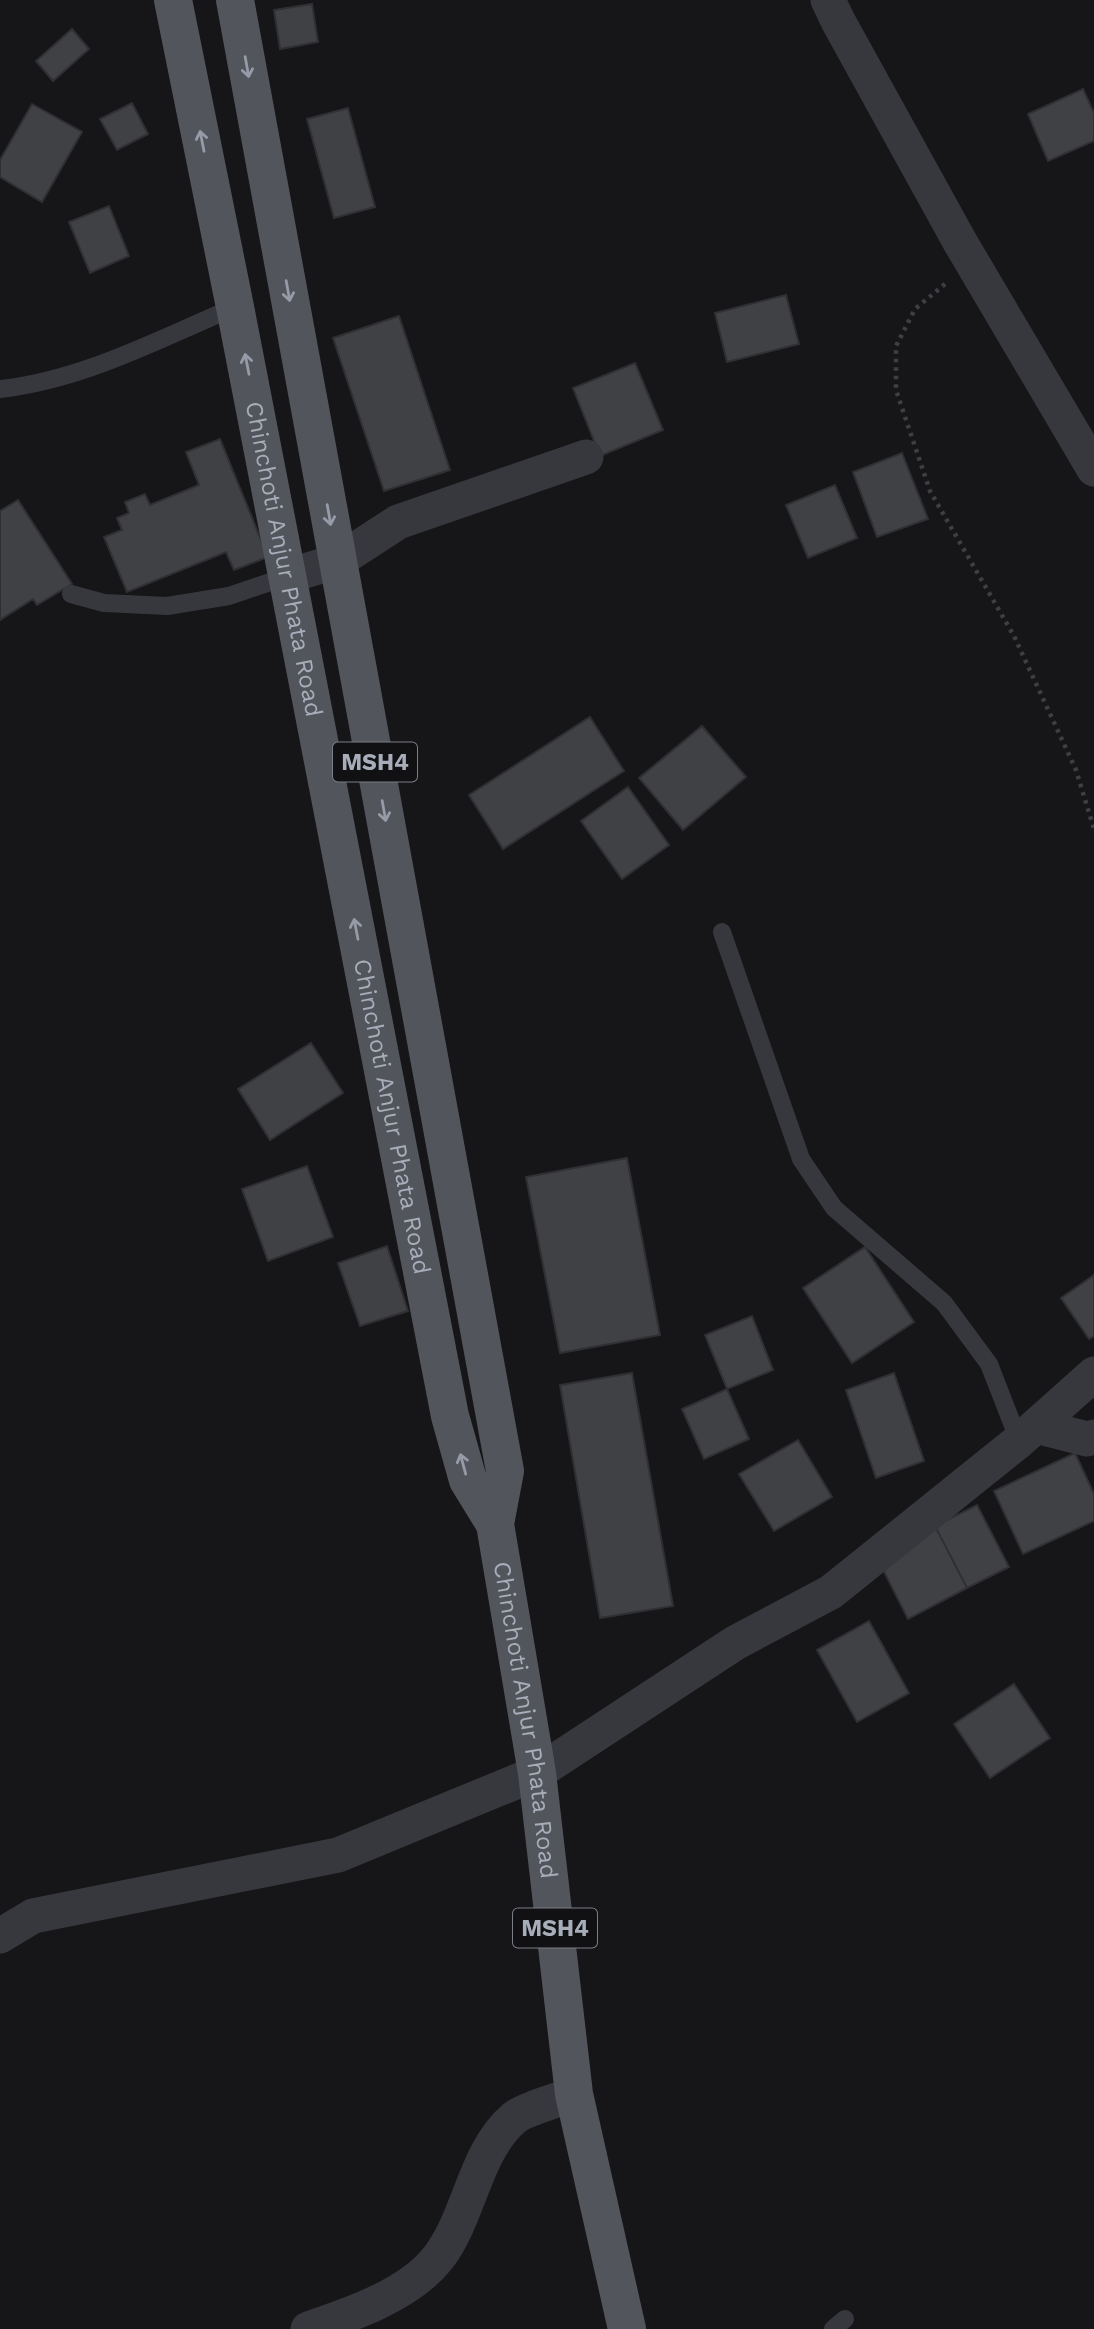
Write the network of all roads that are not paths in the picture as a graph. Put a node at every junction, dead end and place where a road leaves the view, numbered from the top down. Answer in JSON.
{"nodes":[{"id":1,"x":173,"y":0,"type":"edge"},
{"id":2,"x":234,"y":0,"type":"edge"},
{"id":3,"x":828,"y":0,"type":"edge"},
{"id":4,"x":235,"y":307,"type":"junction"},
{"id":5,"x":0,"y":389,"type":"edge"},
{"id":6,"x":586,"y":457,"type":"dead end"},
{"id":7,"x":1094,"y":468,"type":"edge"},
{"id":8,"x":338,"y":561,"type":"junction"},
{"id":9,"x":288,"y":576,"type":"junction"},
{"id":10,"x":71,"y":594,"type":"dead end"},
{"id":11,"x":722,"y":932,"type":"dead end"},
{"id":12,"x":1094,"y":1374,"type":"edge"},
{"id":13,"x":1028,"y":1434,"type":"junction"},
{"id":14,"x":1094,"y":1437,"type":"edge"},
{"id":15,"x":495,"y":1524,"type":"junction"},
{"id":16,"x":537,"y":1773,"type":"junction"},
{"id":17,"x":0,"y":1936,"type":"edge"},
{"id":18,"x":574,"y":2094,"type":"junction"},
{"id":19,"x":308,"y":2329,"type":"edge"},
{"id":20,"x":627,"y":2329,"type":"edge"}],
"edges":[{"from":4,"to":1,"type":"main road","name":"Chinchoti Anjur Phata Road","number":"MSH4","one_way":true},
{"from":2,"to":8,"type":"main road","name":"Chinchoti Anjur Phata Road","number":"MSH4","one_way":true},
{"from":3,"to":7,"type":"street"},
{"from":4,"to":5,"type":"lane"},
{"from":9,"to":4,"type":"main road","name":"Chinchoti Anjur Phata Road","number":"MSH4","one_way":true},
{"from":6,"to":8,"type":"street"},
{"from":8,"to":9,"type":"street"},
{"from":8,"to":15,"type":"main road","name":"Chinchoti Anjur Phata Road","number":"MSH4","one_way":true},
{"from":9,"to":10,"type":"lane"},
{"from":15,"to":9,"type":"main road","name":"Chinchoti Anjur Phata Road","number":"MSH4","one_way":true},
{"from":11,"to":13,"type":"lane"},
{"from":12,"to":13,"type":"street"},
{"from":13,"to":14,"type":"street"},
{"from":13,"to":16,"type":"street"},
{"from":15,"to":16,"type":"main road","name":"Chinchoti Anjur Phata Road","number":"MSH4"},
{"from":16,"to":17,"type":"street"},
{"from":16,"to":18,"type":"main road","name":"Chinchoti Anjur Phata Road","number":"MSH4"},
{"from":18,"to":19,"type":"street"},
{"from":18,"to":20,"type":"main road","name":"Chinchoti Anjur Phata Road","number":"MSH4"}]}
